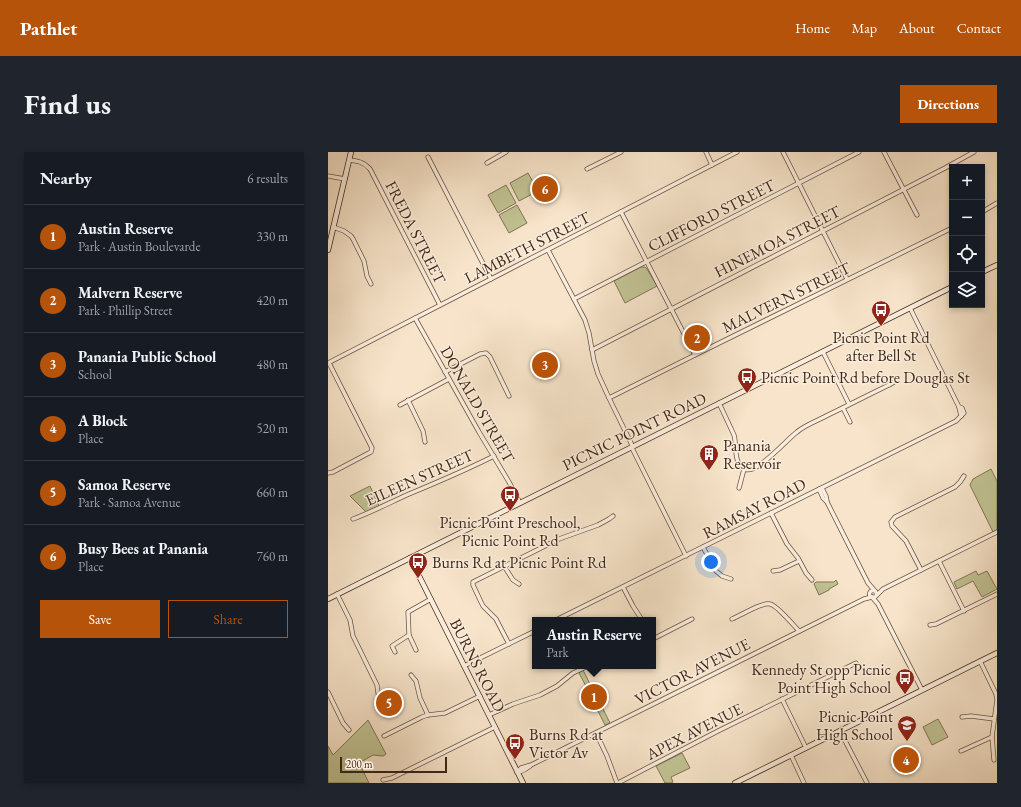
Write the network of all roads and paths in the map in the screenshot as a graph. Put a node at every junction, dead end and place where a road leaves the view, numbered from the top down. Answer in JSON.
{"nodes":[{"id":1,"x":351,"y":152,"type":"edge"},
{"id":2,"x":506,"y":152,"type":"edge"},
{"id":3,"x":621,"y":152,"type":"edge"},
{"id":4,"x":706,"y":152,"type":"edge"},
{"id":5,"x":738,"y":152,"type":"edge"},
{"id":6,"x":783,"y":152,"type":"edge"},
{"id":7,"x":859,"y":152,"type":"edge"},
{"id":8,"x":884,"y":152,"type":"edge"},
{"id":9,"x":974,"y":152,"type":"edge"},
{"id":10,"x":428,"y":158,"type":"dead end"},
{"id":11,"x":349,"y":160,"type":"junction"},
{"id":12,"x":487,"y":163,"type":"dead end"},
{"id":13,"x":712,"y":165,"type":"junction"},
{"id":14,"x":587,"y":170,"type":"dead end"},
{"id":15,"x":328,"y":176,"type":"edge"},
{"id":16,"x":345,"y":179,"type":"junction"},
{"id":17,"x":799,"y":183,"type":"junction"},
{"id":18,"x":903,"y":189,"type":"junction"},
{"id":19,"x":997,"y":203,"type":"edge"},
{"id":20,"x":985,"y":210,"type":"edge"},
{"id":21,"x":621,"y":212,"type":"junction"},
{"id":22,"x":917,"y":215,"type":"dead end"},
{"id":23,"x":333,"y":227,"type":"junction"},
{"id":24,"x":949,"y":229,"type":"edge"},
{"id":25,"x":823,"y":231,"type":"junction"},
{"id":26,"x":328,"y":250,"type":"edge"},
{"id":27,"x":548,"y":250,"type":"junction"},
{"id":28,"x":646,"y":262,"type":"junction"},
{"id":29,"x":997,"y":266,"type":"edge"},
{"id":30,"x":985,"y":271,"type":"edge"},
{"id":31,"x":491,"y":279,"type":"junction"},
{"id":32,"x":847,"y":279,"type":"junction"},
{"id":33,"x":371,"y":284,"type":"dead end"},
{"id":34,"x":949,"y":288,"type":"edge"},
{"id":35,"x":574,"y":299,"type":"junction"},
{"id":36,"x":440,"y":305,"type":"junction"},
{"id":37,"x":910,"y":308,"type":"junction"},
{"id":38,"x":671,"y":310,"type":"junction"},
{"id":39,"x":415,"y":318,"type":"junction"},
{"id":40,"x":592,"y":350,"type":"junction"},
{"id":41,"x":823,"y":352,"type":"junction"},
{"id":42,"x":695,"y":355,"type":"junction"},
{"id":43,"x":328,"y":363,"type":"edge"},
{"id":44,"x":445,"y":372,"type":"junction"},
{"id":45,"x":898,"y":378,"type":"dead end"},
{"id":46,"x":449,"y":379,"type":"junction"},
{"id":47,"x":509,"y":396,"type":"dead end"},
{"id":48,"x":609,"y":398,"type":"junction"},
{"id":49,"x":408,"y":400,"type":"junction"},
{"id":50,"x":719,"y":403,"type":"junction"},
{"id":51,"x":850,"y":404,"type":"junction"},
{"id":52,"x":400,"y":405,"type":"dead end"},
{"id":53,"x":843,"y":408,"type":"junction"},
{"id":54,"x":850,"y":422,"type":"dead end"},
{"id":55,"x":424,"y":442,"type":"dead end"},
{"id":56,"x":632,"y":447,"type":"junction"},
{"id":57,"x":494,"y":456,"type":"junction"},
{"id":58,"x":744,"y":469,"type":"junction"},
{"id":59,"x":328,"y":473,"type":"edge"},
{"id":60,"x":964,"y":476,"type":"dead end"},
{"id":61,"x":739,"y":488,"type":"dead end"},
{"id":62,"x":820,"y":488,"type":"junction"},
{"id":63,"x":520,"y":503,"type":"junction"},
{"id":64,"x":771,"y":513,"type":"junction"},
{"id":65,"x":613,"y":516,"type":"dead end"},
{"id":66,"x":887,"y":516,"type":"dead end"},
{"id":67,"x":353,"y":519,"type":"dead end"},
{"id":68,"x":892,"y":520,"type":"junction"},
{"id":69,"x":997,"y":532,"type":"edge"},
{"id":70,"x":703,"y":547,"type":"junction"},
{"id":71,"x":686,"y":556,"type":"junction"},
{"id":72,"x":410,"y":558,"type":"junction"},
{"id":73,"x":799,"y":560,"type":"junction"},
{"id":74,"x":939,"y":561,"type":"junction"},
{"id":75,"x":504,"y":566,"type":"junction"},
{"id":76,"x":921,"y":570,"type":"junction"},
{"id":77,"x":773,"y":571,"type":"dead end"},
{"id":78,"x":731,"y":579,"type":"dead end"},
{"id":79,"x":812,"y":580,"type":"dead end"},
{"id":80,"x":868,"y":583,"type":"junction"},
{"id":81,"x":519,"y":584,"type":"dead end"},
{"id":82,"x":623,"y":587,"type":"junction"},
{"id":83,"x":870,"y":593,"type":"junction"},
{"id":84,"x":337,"y":594,"type":"junction"},
{"id":85,"x":997,"y":594,"type":"edge"},
{"id":86,"x":874,"y":595,"type":"junction"},
{"id":87,"x":328,"y":599,"type":"edge"},
{"id":88,"x":431,"y":599,"type":"junction"},
{"id":89,"x":864,"y":599,"type":"junction"},
{"id":90,"x":964,"y":610,"type":"junction"},
{"id":91,"x":562,"y":617,"type":"edge"},
{"id":92,"x":640,"y":617,"type":"edge"},
{"id":93,"x":692,"y":619,"type":"dead end"},
{"id":94,"x":732,"y":619,"type":"dead end"},
{"id":95,"x":930,"y":625,"type":"dead end"},
{"id":96,"x":799,"y":631,"type":"junction"},
{"id":97,"x":532,"y":632,"type":"edge"},
{"id":98,"x":409,"y":635,"type":"junction"},
{"id":99,"x":656,"y":636,"type":"edge"},
{"id":100,"x":509,"y":644,"type":"junction"},
{"id":101,"x":416,"y":650,"type":"dead end"},
{"id":102,"x":395,"y":652,"type":"dead end"},
{"id":103,"x":997,"y":653,"type":"edge"},
{"id":104,"x":980,"y":661,"type":"junction"},
{"id":105,"x":856,"y":663,"type":"dead end"},
{"id":106,"x":464,"y":666,"type":"junction"},
{"id":107,"x":582,"y":669,"type":"edge"},
{"id":108,"x":411,"y":675,"type":"dead end"},
{"id":109,"x":922,"y":690,"type":"junction"},
{"id":110,"x":328,"y":692,"type":"edge"},
{"id":111,"x":378,"y":693,"type":"dead end"},
{"id":112,"x":480,"y":696,"type":"junction"},
{"id":113,"x":782,"y":700,"type":"junction"},
{"id":114,"x":428,"y":715,"type":"junction"},
{"id":115,"x":489,"y":715,"type":"junction"},
{"id":116,"x":962,"y":717,"type":"dead end"},
{"id":117,"x":994,"y":719,"type":"junction"},
{"id":118,"x":495,"y":728,"type":"junction"},
{"id":119,"x":349,"y":730,"type":"dead end"},
{"id":120,"x":840,"y":731,"type":"junction"},
{"id":121,"x":596,"y":733,"type":"junction"},
{"id":122,"x":384,"y":736,"type":"dead end"},
{"id":123,"x":992,"y":737,"type":"junction"},
{"id":124,"x":806,"y":748,"type":"junction"},
{"id":125,"x":961,"y":751,"type":"dead end"},
{"id":126,"x":791,"y":755,"type":"junction"},
{"id":127,"x":994,"y":760,"type":"dead end"},
{"id":128,"x":517,"y":772,"type":"junction"},
{"id":129,"x":383,"y":780,"type":"dead end"},
{"id":130,"x":523,"y":783,"type":"edge"},
{"id":131,"x":617,"y":783,"type":"edge"},
{"id":132,"x":736,"y":783,"type":"edge"},
{"id":133,"x":804,"y":783,"type":"edge"},
{"id":134,"x":867,"y":783,"type":"edge"}],
"edges":[{"from":1,"to":11,"type":"street"},
{"from":2,"to":12,"type":"street"},
{"from":3,"to":14,"type":"street"},
{"from":4,"to":13,"type":"street"},
{"from":5,"to":13,"type":"street","name":"LAMBETH STREET"},
{"from":6,"to":17,"type":"street"},
{"from":7,"to":17,"type":"street","name":"CLIFFORD STREET"},
{"from":8,"to":18,"type":"street"},
{"from":9,"to":18,"type":"street","name":"HINEMOA STREET"},
{"from":10,"to":31,"type":"street"},
{"from":11,"to":16,"type":"street"},
{"from":11,"to":36,"type":"street","name":"FREDA STREET"},
{"from":13,"to":21,"type":"street","name":"LAMBETH STREET"},
{"from":15,"to":16,"type":"street"},
{"from":16,"to":23,"type":"street"},
{"from":17,"to":25,"type":"street"},
{"from":17,"to":28,"type":"street","name":"CLIFFORD STREET"},
{"from":18,"to":22,"type":"street"},
{"from":18,"to":25,"type":"street","name":"HINEMOA STREET"},
{"from":19,"to":20,"type":"street"},
{"from":21,"to":27,"type":"street","name":"LAMBETH STREET"},
{"from":21,"to":28,"type":"street"},
{"from":23,"to":26,"type":"street"},
{"from":23,"to":33,"type":"street"},
{"from":24,"to":32,"type":"street","name":"MALVERN STREET"},
{"from":25,"to":32,"type":"street"},
{"from":25,"to":38,"type":"street","name":"HINEMOA STREET"},
{"from":27,"to":31,"type":"street","name":"LAMBETH STREET"},
{"from":27,"to":35,"type":"street"},
{"from":28,"to":35,"type":"street","name":"CLIFFORD STREET"},
{"from":28,"to":38,"type":"street"},
{"from":29,"to":30,"type":"street"},
{"from":31,"to":36,"type":"street","name":"LAMBETH STREET"},
{"from":32,"to":42,"type":"street","name":"MALVERN STREET"},
{"from":34,"to":37,"type":"street","name":"PICNIC POINT ROAD"},
{"from":35,"to":40,"type":"street"},
{"from":36,"to":39,"type":"street","name":"LAMBETH STREET"},
{"from":37,"to":41,"type":"street","name":"PICNIC POINT ROAD"},
{"from":37,"to":62,"type":"street","name":"RAMSAY ROAD"},
{"from":38,"to":40,"type":"street","name":"HINEMOA STREET"},
{"from":38,"to":42,"type":"street"},
{"from":39,"to":43,"type":"street","name":"LAMBETH STREET"},
{"from":39,"to":44,"type":"street","name":"DONALD STREET"},
{"from":40,"to":48,"type":"street"},
{"from":41,"to":50,"type":"street","name":"PICNIC POINT ROAD"},
{"from":41,"to":51,"type":"street"},
{"from":42,"to":48,"type":"street","name":"MALVERN STREET"},
{"from":43,"to":59,"type":"street"},
{"from":44,"to":46,"type":"street","name":"DONALD STREET"},
{"from":44,"to":47,"type":"street"},
{"from":45,"to":51,"type":"street"},
{"from":46,"to":49,"type":"street"},
{"from":46,"to":57,"type":"street","name":"DONALD STREET"},
{"from":48,"to":56,"type":"street"},
{"from":49,"to":52,"type":"street"},
{"from":49,"to":55,"type":"street"},
{"from":50,"to":56,"type":"street","name":"PICNIC POINT ROAD"},
{"from":50,"to":58,"type":"street"},
{"from":51,"to":53,"type":"street"},
{"from":53,"to":54,"type":"street"},
{"from":53,"to":58,"type":"street"},
{"from":56,"to":63,"type":"street","name":"PICNIC POINT ROAD"},
{"from":56,"to":71,"type":"street"},
{"from":57,"to":63,"type":"street","name":"DONALD STREET"},
{"from":57,"to":67,"type":"street","name":"EILEEN STREET"},
{"from":58,"to":61,"type":"street"},
{"from":60,"to":68,"type":"street"},
{"from":62,"to":64,"type":"street","name":"RAMSAY ROAD"},
{"from":62,"to":80,"type":"street"},
{"from":63,"to":72,"type":"street","name":"PICNIC POINT ROAD"},
{"from":64,"to":70,"type":"street","name":"RAMSAY ROAD"},
{"from":64,"to":73,"type":"street"},
{"from":65,"to":75,"type":"street"},
{"from":66,"to":68,"type":"street"},
{"from":68,"to":76,"type":"street"},
{"from":69,"to":74,"type":"street","name":"VICTOR AVENUE"},
{"from":70,"to":71,"type":"street","name":"RAMSAY ROAD"},
{"from":70,"to":78,"type":"street"},
{"from":71,"to":82,"type":"street","name":"RAMSAY ROAD"},
{"from":72,"to":84,"type":"street","name":"PICNIC POINT ROAD"},
{"from":72,"to":88,"type":"street","name":"BURNS ROAD"},
{"from":73,"to":77,"type":"street"},
{"from":73,"to":79,"type":"street"},
{"from":74,"to":76,"type":"street","name":"VICTOR AVENUE"},
{"from":74,"to":90,"type":"street"},
{"from":75,"to":81,"type":"street"},
{"from":75,"to":100,"type":"street"},
{"from":76,"to":86,"type":"street","name":"VICTOR AVENUE"},
{"from":80,"to":83,"type":"street"},
{"from":80,"to":86,"type":"street"},
{"from":82,"to":91,"type":"street","name":"RAMSAY ROAD"},
{"from":82,"to":92,"type":"street"},
{"from":83,"to":86,"type":"street"},
{"from":83,"to":89,"type":"street","name":"VICTOR AVENUE"},
{"from":84,"to":87,"type":"street","name":"PICNIC POINT ROAD"},
{"from":84,"to":111,"type":"street"},
{"from":85,"to":90,"type":"street"},
{"from":86,"to":89,"type":"street","name":"VICTOR AVENUE"},
{"from":86,"to":109,"type":"street"},
{"from":88,"to":98,"type":"street"},
{"from":88,"to":106,"type":"street","name":"BURNS ROAD"},
{"from":89,"to":96,"type":"street","name":"VICTOR AVENUE"},
{"from":90,"to":95,"type":"street"},
{"from":93,"to":99,"type":"street"},
{"from":94,"to":96,"type":"street"},
{"from":96,"to":121,"type":"street","name":"VICTOR AVENUE"},
{"from":97,"to":100,"type":"street"},
{"from":98,"to":101,"type":"street"},
{"from":98,"to":102,"type":"street"},
{"from":100,"to":106,"type":"street"},
{"from":103,"to":104,"type":"street"},
{"from":104,"to":109,"type":"street"},
{"from":104,"to":117,"type":"street"},
{"from":105,"to":113,"type":"street","name":"APEX AVENUE"},
{"from":106,"to":112,"type":"street","name":"BURNS ROAD"},
{"from":107,"to":115,"type":"street"},
{"from":108,"to":114,"type":"street"},
{"from":109,"to":120,"type":"street"},
{"from":110,"to":119,"type":"street"},
{"from":112,"to":114,"type":"street"},
{"from":112,"to":115,"type":"street","name":"BURNS ROAD"},
{"from":113,"to":124,"type":"street"},
{"from":113,"to":131,"type":"street","name":"APEX AVENUE"},
{"from":114,"to":122,"type":"street"},
{"from":115,"to":118,"type":"street","name":"BURNS ROAD"},
{"from":116,"to":117,"type":"street"},
{"from":117,"to":123,"type":"street"},
{"from":118,"to":128,"type":"street","name":"BURNS ROAD"},
{"from":118,"to":129,"type":"street"},
{"from":120,"to":124,"type":"street"},
{"from":120,"to":134,"type":"street"},
{"from":121,"to":128,"type":"street","name":"VICTOR AVENUE"},
{"from":121,"to":131,"type":"street","name":"APEX AVENUE"},
{"from":123,"to":125,"type":"street"},
{"from":123,"to":127,"type":"street"},
{"from":124,"to":126,"type":"street"},
{"from":126,"to":132,"type":"street"},
{"from":126,"to":133,"type":"street"},
{"from":128,"to":130,"type":"street","name":"BURNS ROAD"}]}
